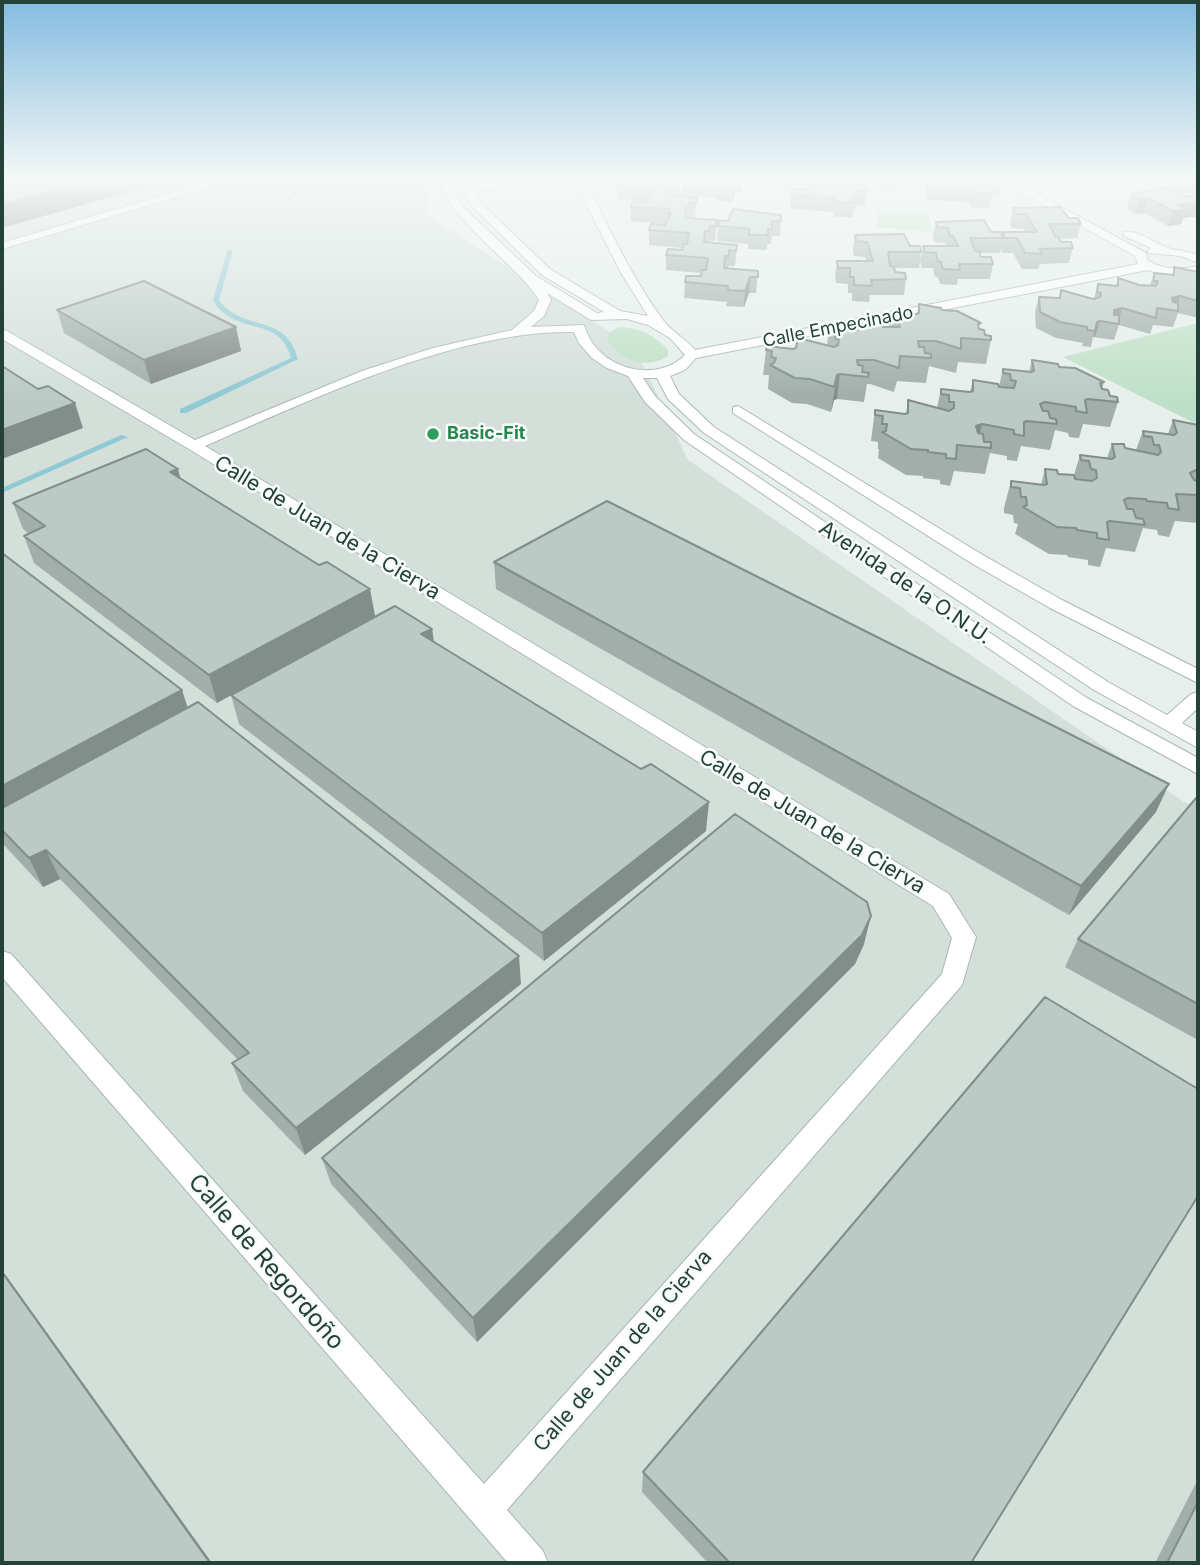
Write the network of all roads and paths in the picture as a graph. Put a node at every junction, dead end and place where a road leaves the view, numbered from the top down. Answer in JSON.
{"nodes":[{"id":1,"x":503,"y":251,"type":"edge"},
{"id":2,"x":524,"y":251,"type":"edge"},
{"id":3,"x":616,"y":251,"type":"edge"},
{"id":4,"x":1129,"y":251,"type":"edge"},
{"id":5,"x":1163,"y":251,"type":"edge"},
{"id":6,"x":1168,"y":251,"type":"edge"},
{"id":7,"x":1145,"y":260,"type":"junction"},
{"id":8,"x":1197,"y":261,"type":"edge"},
{"id":9,"x":1176,"y":273,"type":"junction"},
{"id":10,"x":532,"y":279,"type":"junction"},
{"id":11,"x":1198,"y":281,"type":"edge"},
{"id":12,"x":615,"y":313,"type":"junction"},
{"id":13,"x":595,"y":317,"type":"junction"},
{"id":14,"x":660,"y":325,"type":"junction"},
{"id":15,"x":579,"y":328,"type":"junction"},
{"id":16,"x":516,"y":332,"type":"junction"},
{"id":17,"x":2,"y":334,"type":"edge"},
{"id":18,"x":692,"y":355,"type":"junction"},
{"id":19,"x":633,"y":373,"type":"junction"},
{"id":20,"x":662,"y":374,"type":"junction"},
{"id":21,"x":738,"y":410,"type":"dead end"},
{"id":22,"x":194,"y":446,"type":"junction"},
{"id":23,"x":1198,"y":677,"type":"edge"},
{"id":24,"x":1198,"y":698,"type":"edge"},
{"id":25,"x":1168,"y":725,"type":"junction"},
{"id":26,"x":1198,"y":741,"type":"edge"},
{"id":27,"x":1198,"y":767,"type":"edge"},
{"id":28,"x":2,"y":961,"type":"edge"},
{"id":29,"x":484,"y":1510,"type":"junction"},
{"id":30,"x":531,"y":1563,"type":"edge"}],
"edges":[{"from":1,"to":10,"type":"street"},
{"from":2,"to":12,"type":"street"},
{"from":3,"to":14,"type":"street"},
{"from":4,"to":7,"type":"street"},
{"from":5,"to":7,"type":"street","name":"Calle Empecinado"},
{"from":6,"to":8,"type":"street"},
{"from":7,"to":9,"type":"street"},
{"from":7,"to":18,"type":"street","name":"Calle Empecinado"},
{"from":8,"to":9,"type":"street"},
{"from":9,"to":11,"type":"street"},
{"from":10,"to":13,"type":"street"},
{"from":10,"to":16,"type":"street"},
{"from":12,"to":13,"type":"street"},
{"from":12,"to":14,"type":"street"},
{"from":13,"to":15,"type":"street"},
{"from":14,"to":18,"type":"street"},
{"from":15,"to":16,"type":"street"},
{"from":15,"to":19,"type":"street"},
{"from":16,"to":22,"type":"street"},
{"from":17,"to":22,"type":"street","name":"Calle de Juan de la Cierva"},
{"from":18,"to":20,"type":"street"},
{"from":19,"to":20,"type":"street"},
{"from":19,"to":27,"type":"street","name":"Avenida de la O.N.U."},
{"from":20,"to":25,"type":"street","name":"Avenida de la O.N.U."},
{"from":21,"to":23,"type":"street"},
{"from":22,"to":29,"type":"street","name":"Calle de Juan de la Cierva"},
{"from":24,"to":25,"type":"street"},
{"from":25,"to":26,"type":"street","name":"Avenida de la O.N.U."},
{"from":28,"to":29,"type":"street","name":"Calle de Regordoño"},
{"from":29,"to":30,"type":"street","name":"Calle de Regordoño"}]}
